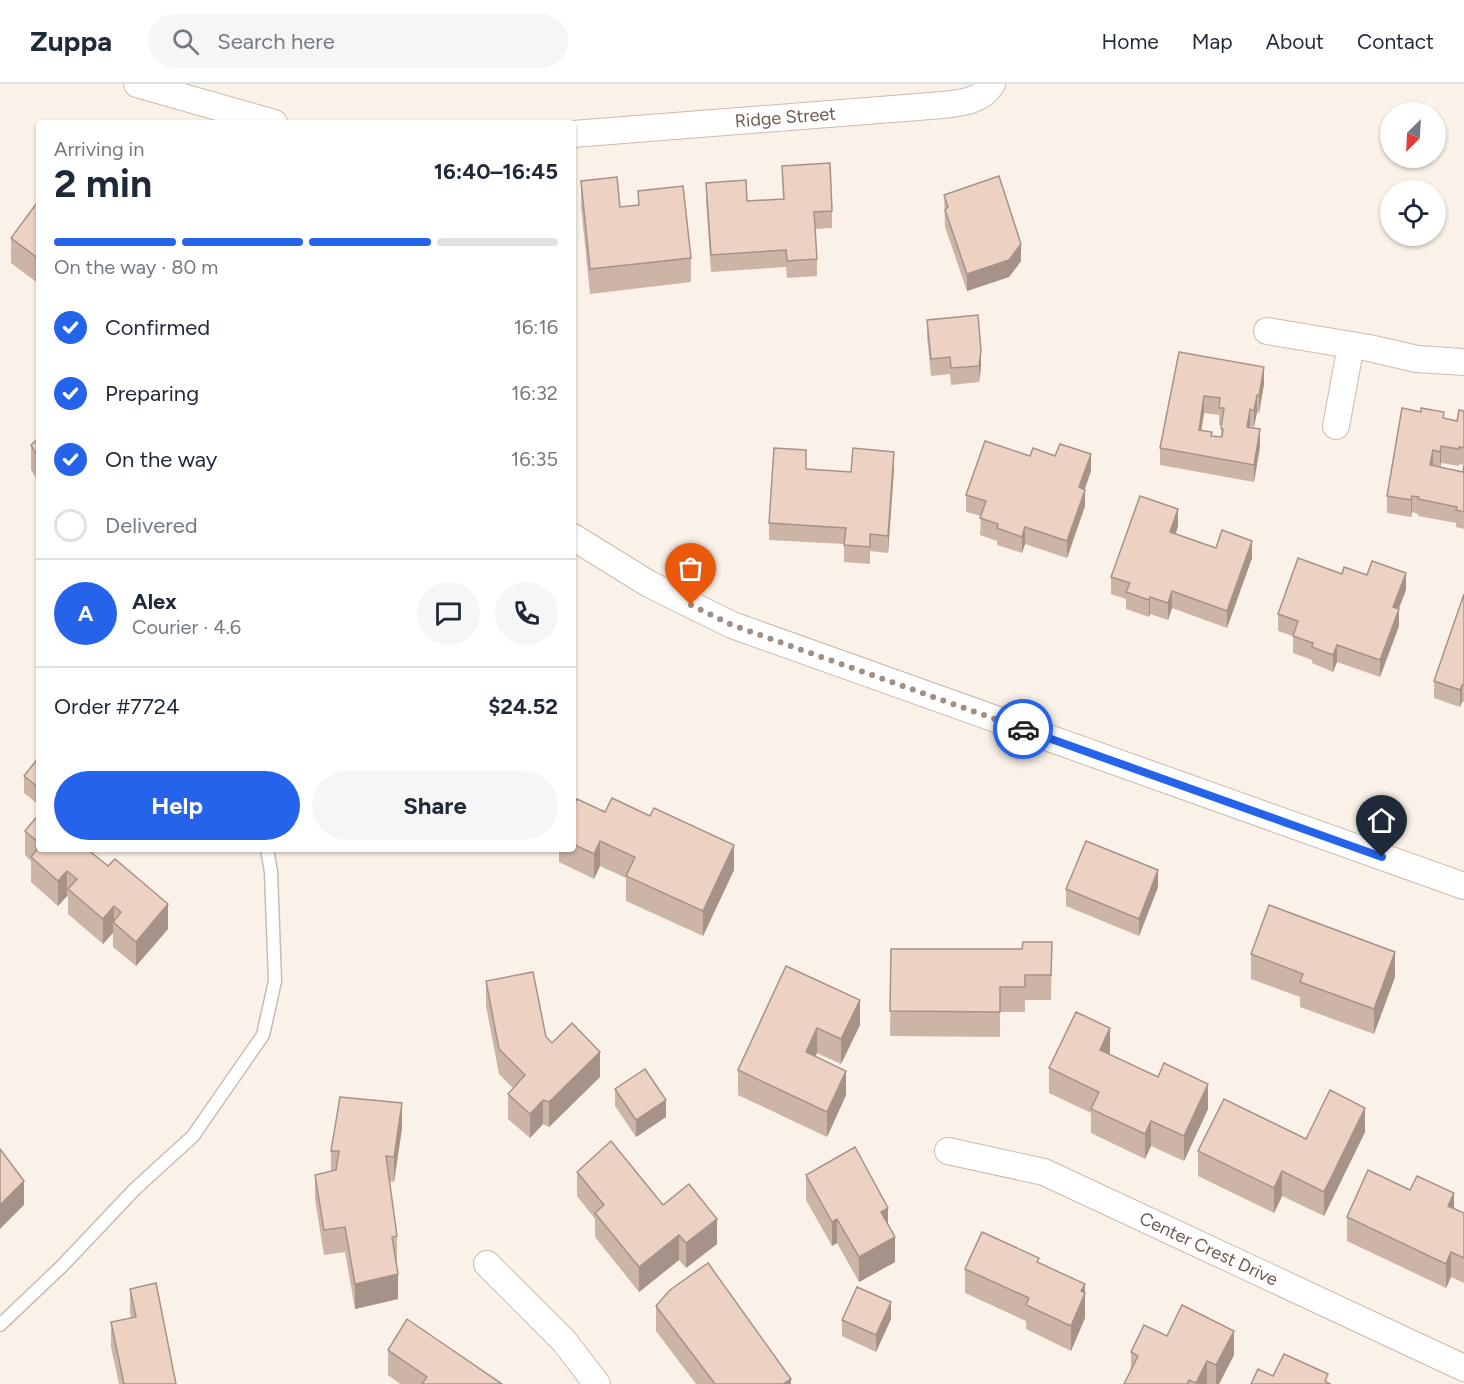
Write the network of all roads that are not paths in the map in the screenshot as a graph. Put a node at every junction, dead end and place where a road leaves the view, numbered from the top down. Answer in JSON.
{"nodes":[{"id":1,"x":137,"y":84,"type":"edge"},
{"id":2,"x":992,"y":84,"type":"edge"},
{"id":3,"x":263,"y":120,"type":"edge"},
{"id":4,"x":576,"y":134,"type":"edge"},
{"id":5,"x":1268,"y":331,"type":"dead end"},
{"id":6,"x":1351,"y":345,"type":"junction"},
{"id":7,"x":1464,"y":362,"type":"edge"},
{"id":8,"x":1335,"y":426,"type":"dead end"},
{"id":9,"x":576,"y":539,"type":"edge"},
{"id":10,"x":268,"y":852,"type":"edge"},
{"id":11,"x":1464,"y":886,"type":"edge"},
{"id":12,"x":948,"y":1151,"type":"dead end"},
{"id":13,"x":487,"y":1264,"type":"dead end"},
{"id":14,"x":0,"y":1325,"type":"edge"},
{"id":15,"x":1464,"y":1368,"type":"edge"},
{"id":16,"x":597,"y":1384,"type":"edge"}],
"edges":[{"from":1,"to":3,"type":"street"},
{"from":2,"to":4,"type":"street","name":"Ridge Street"},
{"from":5,"to":6,"type":"street"},
{"from":6,"to":7,"type":"street"},
{"from":6,"to":8,"type":"street"},
{"from":9,"to":11,"type":"street"},
{"from":10,"to":14,"type":"lane"},
{"from":12,"to":15,"type":"street","name":"Center Crest Drive"},
{"from":13,"to":16,"type":"street"}]}
